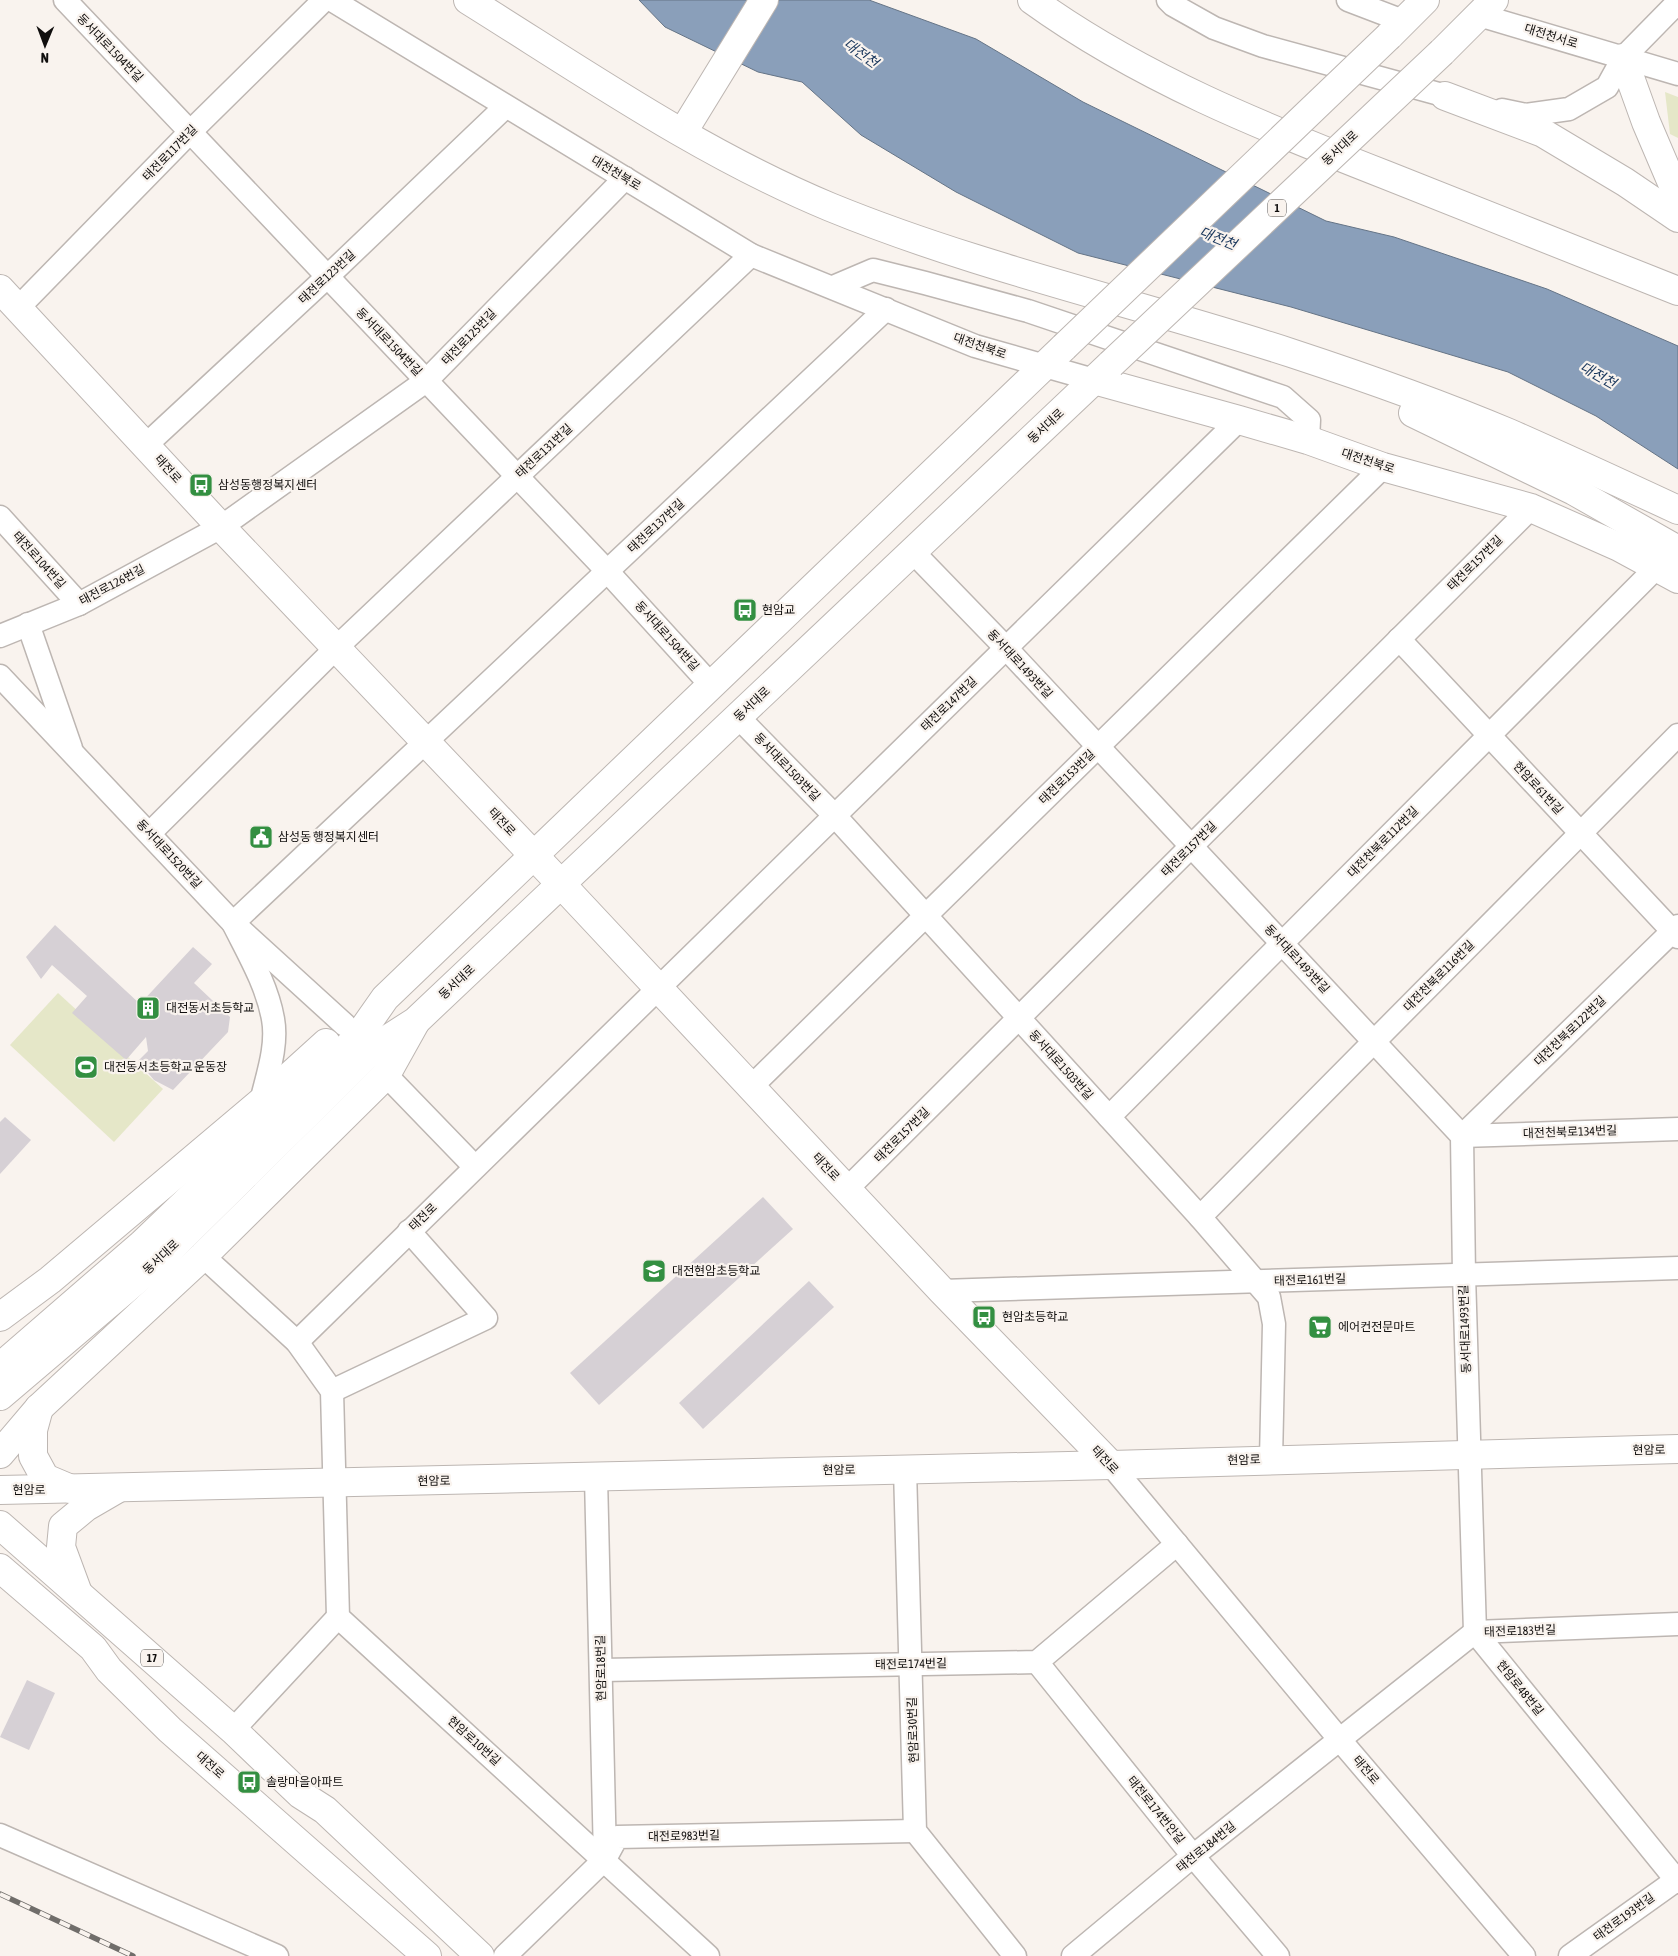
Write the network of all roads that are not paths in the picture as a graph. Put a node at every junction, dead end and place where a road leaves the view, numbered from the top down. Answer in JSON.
{"nodes":[{"id":1,"x":65,"y":0,"type":"edge"},
{"id":2,"x":324,"y":0,"type":"edge"},
{"id":3,"x":332,"y":0,"type":"edge"},
{"id":4,"x":468,"y":0,"type":"edge"},
{"id":5,"x":764,"y":0,"type":"edge"},
{"id":6,"x":1032,"y":0,"type":"edge"},
{"id":7,"x":1168,"y":0,"type":"edge"},
{"id":8,"x":1348,"y":0,"type":"edge"},
{"id":9,"x":1425,"y":0,"type":"edge"},
{"id":10,"x":1678,"y":2,"type":"edge"},
{"id":11,"x":1486,"y":7,"type":"edge"},
{"id":12,"x":1396,"y":29,"type":"junction"},
{"id":13,"x":1622,"y":58,"type":"junction"},
{"id":14,"x":1678,"y":74,"type":"edge"},
{"id":15,"x":1445,"y":96,"type":"junction"},
{"id":16,"x":505,"y":107,"type":"junction"},
{"id":17,"x":190,"y":132,"type":"junction"},
{"id":18,"x":683,"y":132,"type":"junction"},
{"id":19,"x":625,"y":178,"type":"junction"},
{"id":20,"x":1678,"y":197,"type":"edge"},
{"id":21,"x":1678,"y":218,"type":"edge"},
{"id":22,"x":751,"y":254,"type":"junction"},
{"id":23,"x":327,"y":277,"type":"junction"},
{"id":24,"x":832,"y":287,"type":"junction"},
{"id":25,"x":1678,"y":291,"type":"edge"},
{"id":26,"x":9,"y":299,"type":"edge"},
{"id":27,"x":886,"y":309,"type":"junction"},
{"id":28,"x":1289,"y":353,"type":"junction"},
{"id":29,"x":1044,"y":366,"type":"junction"},
{"id":30,"x":1103,"y":372,"type":"junction"},
{"id":31,"x":426,"y":381,"type":"junction"},
{"id":32,"x":1239,"y":420,"type":"junction"},
{"id":33,"x":1308,"y":440,"type":"junction"},
{"id":34,"x":146,"y":445,"type":"junction"},
{"id":35,"x":1383,"y":467,"type":"junction"},
{"id":36,"x":517,"y":476,"type":"junction"},
{"id":37,"x":1531,"y":508,"type":"junction"},
{"id":38,"x":1678,"y":510,"type":"edge"},
{"id":39,"x":0,"y":517,"type":"edge"},
{"id":40,"x":221,"y":527,"type":"junction"},
{"id":41,"x":1678,"y":550,"type":"edge"},
{"id":42,"x":913,"y":552,"type":"junction"},
{"id":43,"x":608,"y":572,"type":"junction"},
{"id":44,"x":1668,"y":573,"type":"edge"},
{"id":45,"x":79,"y":604,"type":"junction"},
{"id":46,"x":28,"y":624,"type":"junction"},
{"id":47,"x":0,"y":636,"type":"edge"},
{"id":48,"x":1399,"y":639,"type":"junction"},
{"id":49,"x":337,"y":647,"type":"junction"},
{"id":50,"x":1006,"y":648,"type":"junction"},
{"id":51,"x":0,"y":676,"type":"edge"},
{"id":52,"x":711,"y":685,"type":"junction"},
{"id":53,"x":738,"y":717,"type":"junction"},
{"id":54,"x":1678,"y":735,"type":"edge"},
{"id":55,"x":1489,"y":736,"type":"junction"},
{"id":56,"x":427,"y":743,"type":"junction"},
{"id":57,"x":1098,"y":746,"type":"junction"},
{"id":58,"x":74,"y":756,"type":"junction"},
{"id":59,"x":835,"y":816,"type":"junction"},
{"id":60,"x":150,"y":833,"type":"junction"},
{"id":61,"x":1581,"y":833,"type":"junction"},
{"id":62,"x":1192,"y":846,"type":"junction"},
{"id":63,"x":533,"y":856,"type":"junction"},
{"id":64,"x":561,"y":884,"type":"junction"},
{"id":65,"x":926,"y":916,"type":"junction"},
{"id":66,"x":232,"y":923,"type":"junction"},
{"id":67,"x":1676,"y":931,"type":"edge"},
{"id":68,"x":1282,"y":943,"type":"junction"},
{"id":69,"x":659,"y":989,"type":"junction"},
{"id":70,"x":385,"y":998,"type":"junction"},
{"id":71,"x":1019,"y":1018,"type":"junction"},
{"id":72,"x":416,"y":1021,"type":"junction"},
{"id":73,"x":345,"y":1025,"type":"junction"},
{"id":74,"x":1374,"y":1042,"type":"junction"},
{"id":75,"x":386,"y":1075,"type":"junction"},
{"id":76,"x":751,"y":1087,"type":"junction"},
{"id":77,"x":261,"y":1102,"type":"junction"},
{"id":78,"x":1109,"y":1117,"type":"junction"},
{"id":79,"x":1678,"y":1129,"type":"edge"},
{"id":80,"x":1462,"y":1136,"type":"junction"},
{"id":81,"x":475,"y":1167,"type":"junction"},
{"id":82,"x":847,"y":1189,"type":"junction"},
{"id":83,"x":1200,"y":1217,"type":"junction"},
{"id":84,"x":409,"y":1231,"type":"junction"},
{"id":85,"x":203,"y":1256,"type":"junction"},
{"id":86,"x":1678,"y":1268,"type":"edge"},
{"id":87,"x":1464,"y":1275,"type":"junction"},
{"id":88,"x":50,"y":1280,"type":"junction"},
{"id":89,"x":1257,"y":1281,"type":"junction"},
{"id":90,"x":942,"y":1291,"type":"junction"},
{"id":91,"x":0,"y":1303,"type":"edge"},
{"id":92,"x":0,"y":1317,"type":"edge"},
{"id":93,"x":297,"y":1342,"type":"junction"},
{"id":94,"x":0,"y":1367,"type":"edge"},
{"id":95,"x":332,"y":1391,"type":"junction"},
{"id":96,"x":0,"y":1396,"type":"edge"},
{"id":97,"x":39,"y":1408,"type":"junction"},
{"id":98,"x":1678,"y":1449,"type":"edge"},
{"id":99,"x":0,"y":1454,"type":"edge"},
{"id":100,"x":1469,"y":1454,"type":"junction"},
{"id":101,"x":1271,"y":1459,"type":"junction"},
{"id":102,"x":1111,"y":1465,"type":"junction"},
{"id":103,"x":905,"y":1469,"type":"junction"},
{"id":104,"x":596,"y":1477,"type":"junction"},
{"id":105,"x":332,"y":1484,"type":"junction"},
{"id":106,"x":118,"y":1488,"type":"junction"},
{"id":107,"x":71,"y":1489,"type":"junction"},
{"id":108,"x":0,"y":1490,"type":"edge"},
{"id":109,"x":0,"y":1525,"type":"edge"},
{"id":110,"x":1177,"y":1544,"type":"junction"},
{"id":111,"x":0,"y":1568,"type":"edge"},
{"id":112,"x":78,"y":1593,"type":"junction"},
{"id":113,"x":338,"y":1617,"type":"junction"},
{"id":114,"x":1678,"y":1624,"type":"edge"},
{"id":115,"x":1476,"y":1632,"type":"junction"},
{"id":116,"x":1037,"y":1662,"type":"junction"},
{"id":117,"x":911,"y":1664,"type":"junction"},
{"id":118,"x":602,"y":1670,"type":"junction"},
{"id":119,"x":233,"y":1730,"type":"junction"},
{"id":120,"x":1340,"y":1740,"type":"junction"},
{"id":121,"x":916,"y":1831,"type":"junction"},
{"id":122,"x":0,"y":1835,"type":"edge"},
{"id":123,"x":1193,"y":1856,"type":"junction"},
{"id":124,"x":605,"y":1859,"type":"junction"},
{"id":125,"x":1677,"y":1880,"type":"edge"},
{"id":126,"x":277,"y":1956,"type":"edge"},
{"id":127,"x":427,"y":1956,"type":"edge"},
{"id":128,"x":480,"y":1956,"type":"edge"},
{"id":129,"x":506,"y":1956,"type":"edge"},
{"id":130,"x":708,"y":1956,"type":"edge"},
{"id":131,"x":1016,"y":1956,"type":"edge"},
{"id":132,"x":1074,"y":1956,"type":"edge"},
{"id":133,"x":1278,"y":1956,"type":"edge"},
{"id":134,"x":1524,"y":1956,"type":"edge"},
{"id":135,"x":1570,"y":1956,"type":"edge"}],
"edges":[{"from":1,"to":17,"type":"street","name":"동서대로1504번길"},
{"from":2,"to":17,"type":"street","name":"태전로117번길"},
{"from":3,"to":16,"type":"street","name":"대전천북로"},
{"from":4,"to":18,"type":"main road"},
{"from":5,"to":18,"type":"main road"},
{"from":6,"to":25,"type":"main road"},
{"from":7,"to":15,"type":"street"},
{"from":8,"to":12,"type":"street"},
{"from":9,"to":12,"type":"main road","name":"동서대로"},
{"from":10,"to":13,"type":"street"},
{"from":11,"to":13,"type":"street","name":"대전천서로"},
{"from":11,"to":30,"type":"main road","name":"동서대로","number":"1","bridge":true},
{"from":12,"to":29,"type":"main road","name":"동서대로","bridge":true},
{"from":13,"to":14,"type":"street","name":"대전천서로"},
{"from":13,"to":15,"type":"street"},
{"from":13,"to":20,"type":"main road"},
{"from":15,"to":21,"type":"main road"},
{"from":16,"to":19,"type":"street","name":"대전천북로"},
{"from":16,"to":23,"type":"street","name":"태전로123번길"},
{"from":17,"to":23,"type":"street","name":"동서대로1504번길"},
{"from":17,"to":26,"type":"street","name":"태전로117번길"},
{"from":18,"to":28,"type":"main road"},
{"from":19,"to":22,"type":"street","name":"대전천북로"},
{"from":19,"to":31,"type":"street","name":"태전로125번길"},
{"from":22,"to":24,"type":"street","name":"대전천북로"},
{"from":22,"to":36,"type":"street","name":"태전로131번길"},
{"from":23,"to":31,"type":"street","name":"동서대로1504번길"},
{"from":23,"to":34,"type":"street","name":"태전로123번길"},
{"from":24,"to":27,"type":"street","name":"대전천북로"},
{"from":24,"to":33,"type":"street"},
{"from":26,"to":34,"type":"main road","name":"태전로"},
{"from":27,"to":29,"type":"street","name":"대전천북로"},
{"from":27,"to":43,"type":"street","name":"태전로137번길"},
{"from":28,"to":38,"type":"main road"},
{"from":28,"to":41,"type":"main road"},
{"from":29,"to":30,"type":"street","name":"대전천북로"},
{"from":29,"to":52,"type":"main road","name":"동서대로"},
{"from":30,"to":32,"type":"main road","name":"대전천북로"},
{"from":30,"to":42,"type":"main road","name":"동서대로"},
{"from":31,"to":36,"type":"street","name":"동서대로1504번길"},
{"from":31,"to":40,"type":"street","name":"태전로125번길"},
{"from":32,"to":33,"type":"main road","name":"대전천북로"},
{"from":32,"to":50,"type":"street","name":"태전로147번길"},
{"from":33,"to":35,"type":"main road","name":"대전천북로"},
{"from":34,"to":40,"type":"main road","name":"태전로"},
{"from":35,"to":37,"type":"main road","name":"대전천북로"},
{"from":35,"to":57,"type":"street","name":"태전로153번길"},
{"from":36,"to":43,"type":"street","name":"동서대로1504번길"},
{"from":36,"to":49,"type":"street","name":"태전로131번길"},
{"from":37,"to":44,"type":"main road","name":"대전천북로"},
{"from":37,"to":48,"type":"street","name":"태전로157번길"},
{"from":39,"to":45,"type":"street","name":"태전로104번길"},
{"from":40,"to":45,"type":"street","name":"태전로126번길"},
{"from":40,"to":49,"type":"main road","name":"태전로"},
{"from":42,"to":50,"type":"street","name":"동서대로1493번길"},
{"from":42,"to":53,"type":"main road","name":"동서대로"},
{"from":43,"to":52,"type":"street","name":"동서대로1504번길"},
{"from":43,"to":56,"type":"street","name":"태전로137번길"},
{"from":44,"to":55,"type":"street","name":"대전천북로112번길"},
{"from":45,"to":46,"type":"street","name":"태전로126번길"},
{"from":46,"to":47,"type":"street","name":"태전로126번길"},
{"from":46,"to":58,"type":"street"},
{"from":48,"to":55,"type":"street","name":"현암로61번길"},
{"from":48,"to":62,"type":"street","name":"태전로157번길"},
{"from":49,"to":56,"type":"main road","name":"태전로"},
{"from":49,"to":60,"type":"street"},
{"from":50,"to":57,"type":"street","name":"동서대로1493번길"},
{"from":50,"to":59,"type":"street","name":"태전로147번길"},
{"from":51,"to":58,"type":"street","name":"동서대로1520번길"},
{"from":52,"to":63,"type":"main road","name":"동서대로"},
{"from":53,"to":59,"type":"street","name":"동서대로1503번길"},
{"from":53,"to":64,"type":"main road","name":"동서대로"},
{"from":54,"to":61,"type":"street","name":"대전천북로116번길"},
{"from":55,"to":61,"type":"street","name":"현암로61번길"},
{"from":55,"to":68,"type":"street","name":"대전천북로112번길"},
{"from":56,"to":63,"type":"main road","name":"태전로"},
{"from":56,"to":66,"type":"street"},
{"from":57,"to":62,"type":"street","name":"동서대로1493번길"},
{"from":57,"to":65,"type":"street","name":"태전로153번길"},
{"from":58,"to":60,"type":"street","name":"동서대로1520번길"},
{"from":59,"to":65,"type":"street","name":"동서대로1503번길"},
{"from":59,"to":69,"type":"street","name":"태전로147번길"},
{"from":60,"to":66,"type":"street","name":"동서대로1520번길"},
{"from":61,"to":67,"type":"street","name":"현암로61번길"},
{"from":61,"to":74,"type":"street","name":"대전천북로116번길"},
{"from":62,"to":68,"type":"street","name":"동서대로1493번길"},
{"from":62,"to":71,"type":"street","name":"태전로157번길"},
{"from":63,"to":64,"type":"main road","name":"태전로"},
{"from":63,"to":70,"type":"main road","name":"동서대로"},
{"from":64,"to":69,"type":"main road","name":"태전로"},
{"from":64,"to":72,"type":"main road","name":"동서대로"},
{"from":65,"to":71,"type":"street","name":"동서대로1503번길"},
{"from":65,"to":76,"type":"street","name":"태전로153번길"},
{"from":66,"to":73,"type":"street","name":"동서대로1520번길"},
{"from":66,"to":77,"type":"street"},
{"from":67,"to":80,"type":"street","name":"대전천북로122번길"},
{"from":68,"to":74,"type":"street","name":"동서대로1493번길"},
{"from":68,"to":78,"type":"street","name":"대전천북로112번길"},
{"from":69,"to":76,"type":"main road","name":"태전로"},
{"from":69,"to":81,"type":"street","name":"태전로"},
{"from":70,"to":73,"type":"main road"},
{"from":70,"to":94,"type":"main road","name":"동서대로"},
{"from":71,"to":78,"type":"street","name":"동서대로1503번길"},
{"from":71,"to":82,"type":"street","name":"태전로157번길"},
{"from":72,"to":75,"type":"main road"},
{"from":72,"to":96,"type":"main road","name":"동서대로"},
{"from":73,"to":77,"type":"main road"},
{"from":74,"to":80,"type":"street","name":"동서대로1493번길"},
{"from":74,"to":83,"type":"street","name":"대전천북로116번길"},
{"from":75,"to":81,"type":"street"},
{"from":75,"to":85,"type":"main road"},
{"from":76,"to":82,"type":"main road","name":"태전로"},
{"from":77,"to":88,"type":"main road"},
{"from":78,"to":83,"type":"street","name":"동서대로1503번길"},
{"from":79,"to":80,"type":"street","name":"대전천북로134번길"},
{"from":80,"to":87,"type":"street","name":"동서대로1493번길"},
{"from":81,"to":84,"type":"street","name":"태전로"},
{"from":82,"to":90,"type":"main road","name":"태전로"},
{"from":83,"to":89,"type":"street","name":"동서대로1503번길"},
{"from":84,"to":93,"type":"street","name":"태전로"},
{"from":84,"to":95,"type":"street"},
{"from":85,"to":93,"type":"street"},
{"from":85,"to":97,"type":"main road"},
{"from":86,"to":87,"type":"street","name":"태전로161번길"},
{"from":87,"to":89,"type":"street","name":"태전로161번길"},
{"from":87,"to":100,"type":"street","name":"동서대로1493번길"},
{"from":88,"to":91,"type":"main road"},
{"from":88,"to":92,"type":"main road"},
{"from":89,"to":90,"type":"street","name":"태전로161번길"},
{"from":89,"to":101,"type":"street","name":"동서대로1503번길"},
{"from":90,"to":102,"type":"main road","name":"태전로"},
{"from":93,"to":95,"type":"street"},
{"from":95,"to":105,"type":"street"},
{"from":97,"to":99,"type":"main road"},
{"from":97,"to":107,"type":"main road"},
{"from":98,"to":100,"type":"main road","name":"현암로"},
{"from":100,"to":101,"type":"main road","name":"현암로"},
{"from":100,"to":115,"type":"street"},
{"from":101,"to":102,"type":"main road","name":"현암로"},
{"from":102,"to":103,"type":"main road","name":"현암로"},
{"from":102,"to":110,"type":"street","name":"태전로"},
{"from":103,"to":104,"type":"main road","name":"현암로"},
{"from":103,"to":117,"type":"street","name":"현암로30번길"},
{"from":104,"to":105,"type":"main road","name":"현암로"},
{"from":104,"to":118,"type":"street","name":"현암로18번길"},
{"from":105,"to":106,"type":"main road","name":"현암로"},
{"from":105,"to":113,"type":"street"},
{"from":106,"to":107,"type":"main road","name":"현암로"},
{"from":106,"to":112,"type":"main road"},
{"from":107,"to":108,"type":"main road","name":"현암로"},
{"from":109,"to":112,"type":"main road","number":"17"},
{"from":110,"to":116,"type":"street"},
{"from":110,"to":120,"type":"street","name":"태전로"},
{"from":111,"to":127,"type":"main road","name":"대전로"},
{"from":112,"to":119,"type":"main road","number":"17"},
{"from":113,"to":119,"type":"street"},
{"from":113,"to":124,"type":"street","name":"현암로10번길"},
{"from":114,"to":115,"type":"street","name":"태전로183번길"},
{"from":115,"to":120,"type":"street","name":"태전로183번길"},
{"from":115,"to":125,"type":"street","name":"현암로48번길"},
{"from":116,"to":117,"type":"street","name":"태전로174번길"},
{"from":116,"to":123,"type":"street","name":"태전로174번안길"},
{"from":117,"to":118,"type":"street","name":"태전로174번길"},
{"from":117,"to":121,"type":"street","name":"현암로30번길"},
{"from":118,"to":124,"type":"street","name":"현암로18번길"},
{"from":119,"to":128,"type":"main road","number":"17"},
{"from":120,"to":123,"type":"street","name":"태전로184번길"},
{"from":120,"to":134,"type":"street","name":"태전로"},
{"from":121,"to":124,"type":"street","name":"대전로983번길"},
{"from":121,"to":131,"type":"street"},
{"from":122,"to":126,"type":"street"},
{"from":123,"to":132,"type":"street","name":"태전로184번길"},
{"from":123,"to":133,"type":"street","name":"태전로174번안길"},
{"from":124,"to":129,"type":"street","name":"대전로983번길"},
{"from":124,"to":130,"type":"street","name":"현암로10번길"},
{"from":125,"to":135,"type":"street","name":"태전로193번길"}]}
